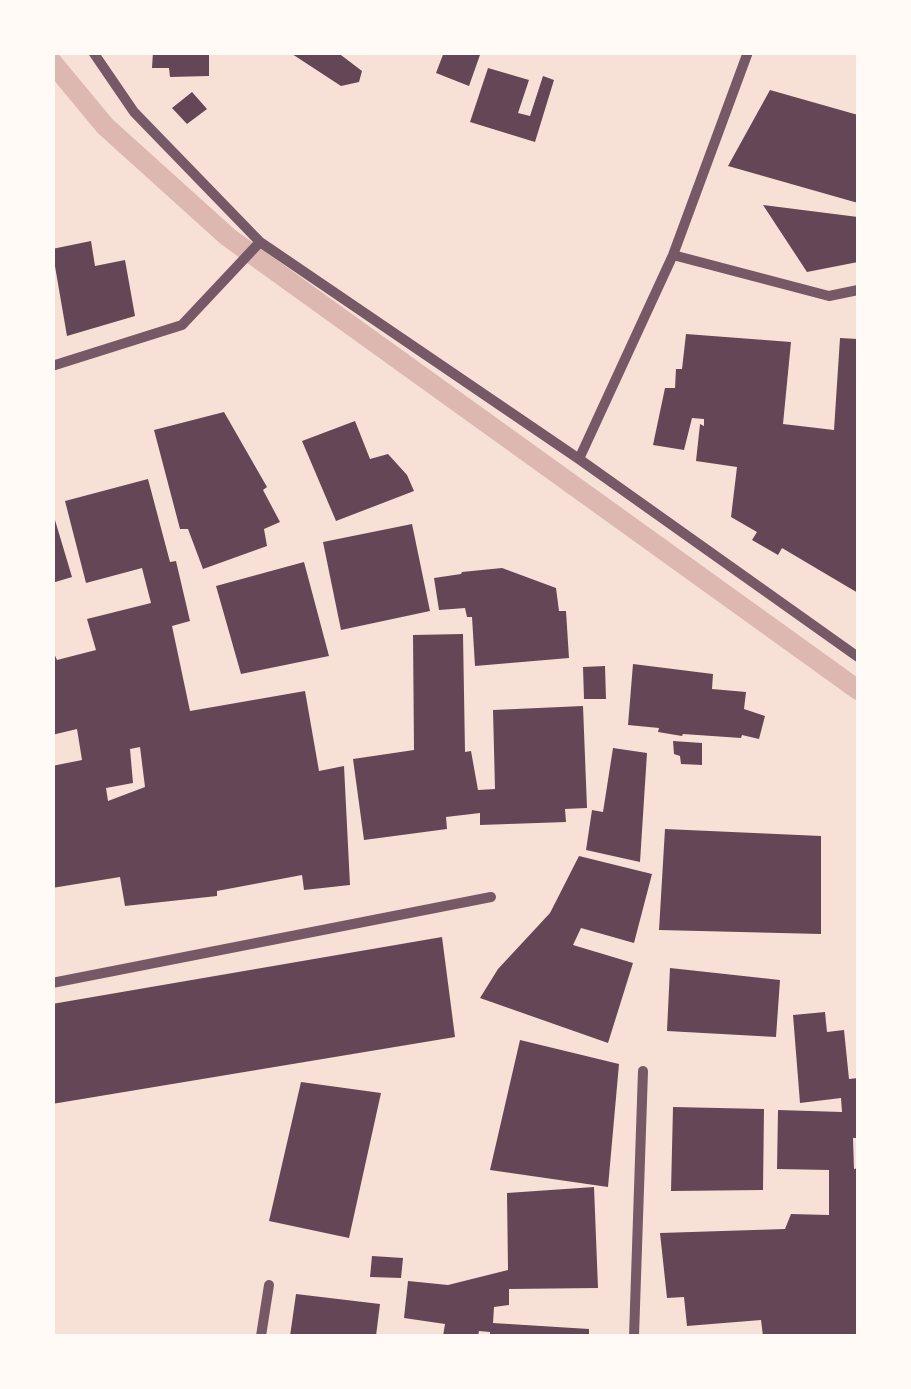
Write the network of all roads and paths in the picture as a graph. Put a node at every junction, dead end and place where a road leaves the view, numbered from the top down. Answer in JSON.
{"nodes":[{"id":1,"x":93,"y":52,"type":"edge"},
{"id":2,"x":748,"y":52,"type":"edge"},
{"id":3,"x":260,"y":242,"type":"junction"},
{"id":4,"x":673,"y":255,"type":"junction"},
{"id":5,"x":858,"y":290,"type":"edge"},
{"id":6,"x":52,"y":366,"type":"edge"},
{"id":7,"x":579,"y":459,"type":"junction"},
{"id":8,"x":858,"y":657,"type":"edge"},
{"id":9,"x":491,"y":897,"type":"dead end"},
{"id":10,"x":52,"y":984,"type":"edge"},
{"id":11,"x":642,"y":1071,"type":"dead end"},
{"id":12,"x":270,"y":1285,"type":"dead end"},
{"id":13,"x":261,"y":1336,"type":"edge"},
{"id":14,"x":634,"y":1336,"type":"edge"}],
"edges":[{"from":1,"to":3,"type":"street"},
{"from":2,"to":4,"type":"street"},
{"from":3,"to":6,"type":"street"},
{"from":3,"to":7,"type":"street"},
{"from":4,"to":5,"type":"street"},
{"from":4,"to":7,"type":"street"},
{"from":7,"to":8,"type":"street"},
{"from":9,"to":10,"type":"street"},
{"from":11,"to":14,"type":"street"},
{"from":12,"to":13,"type":"street"}]}
